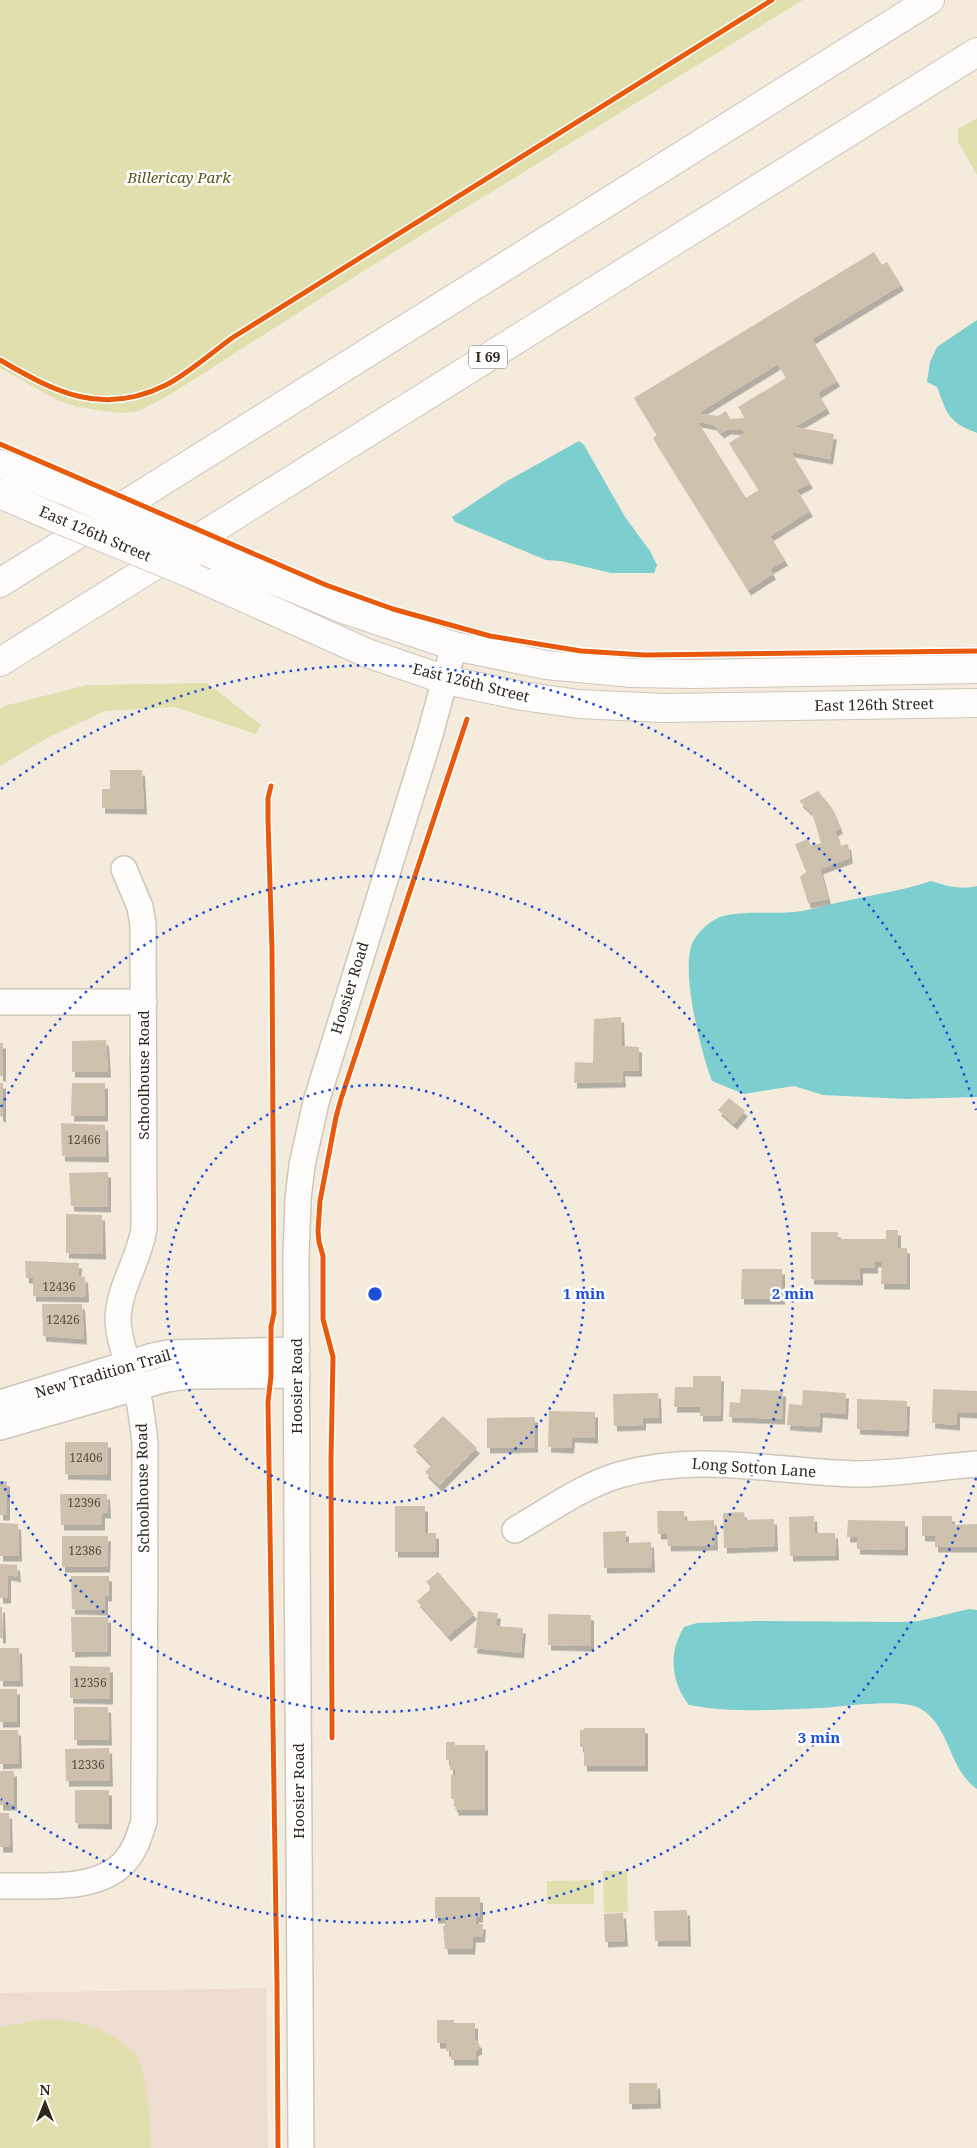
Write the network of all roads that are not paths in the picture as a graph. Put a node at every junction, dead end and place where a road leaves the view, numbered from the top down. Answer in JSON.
{"nodes":[{"id":1,"x":930,"y":0,"type":"edge"},
{"id":2,"x":977,"y":52,"type":"edge"},
{"id":3,"x":0,"y":464,"type":"edge"},
{"id":4,"x":0,"y":494,"type":"edge"},
{"id":5,"x":0,"y":583,"type":"edge"},
{"id":6,"x":454,"y":646,"type":"junction"},
{"id":7,"x":0,"y":662,"type":"edge"},
{"id":8,"x":977,"y":669,"type":"edge"},
{"id":9,"x":446,"y":680,"type":"junction"},
{"id":10,"x":977,"y":703,"type":"edge"},
{"id":11,"x":124,"y":869,"type":"dead end"},
{"id":12,"x":0,"y":1002,"type":"edge"},
{"id":13,"x":144,"y":1002,"type":"junction"},
{"id":14,"x":297,"y":1350,"type":"junction"},
{"id":15,"x":128,"y":1364,"type":"junction"},
{"id":16,"x":297,"y":1375,"type":"junction"},
{"id":17,"x":136,"y":1387,"type":"junction"},
{"id":18,"x":0,"y":1403,"type":"edge"},
{"id":19,"x":0,"y":1427,"type":"edge"},
{"id":20,"x":977,"y":1464,"type":"edge"},
{"id":21,"x":515,"y":1530,"type":"dead end"},
{"id":22,"x":0,"y":1886,"type":"edge"},
{"id":23,"x":301,"y":2148,"type":"edge"}],
"edges":[{"from":1,"to":5,"type":"main road"},
{"from":2,"to":7,"type":"main road","number":"I 69"},
{"from":3,"to":6,"type":"main road","name":"East 126th Street","bridge":true},
{"from":4,"to":9,"type":"main road","name":"East 126th Street","bridge":true},
{"from":6,"to":8,"type":"main road","name":"East 126th Street"},
{"from":6,"to":9,"type":"street","name":"Hoosier Road"},
{"from":9,"to":10,"type":"main road","name":"East 126th Street"},
{"from":9,"to":14,"type":"street","name":"Hoosier Road"},
{"from":11,"to":13,"type":"street","name":"Schoolhouse Road"},
{"from":12,"to":13,"type":"street"},
{"from":13,"to":15,"type":"street","name":"Schoolhouse Road"},
{"from":14,"to":15,"type":"street","name":"New Tradition Trail"},
{"from":14,"to":16,"type":"street","name":"Hoosier Road"},
{"from":15,"to":17,"type":"street","name":"Schoolhouse Road"},
{"from":15,"to":18,"type":"street","name":"New Tradition Trail"},
{"from":16,"to":17,"type":"street","name":"New Tradition Trail"},
{"from":16,"to":23,"type":"street","name":"Hoosier Road"},
{"from":17,"to":19,"type":"street","name":"New Tradition Trail"},
{"from":17,"to":22,"type":"street","name":"Schoolhouse Road"},
{"from":20,"to":21,"type":"street","name":"Long Sotton Lane"}]}
